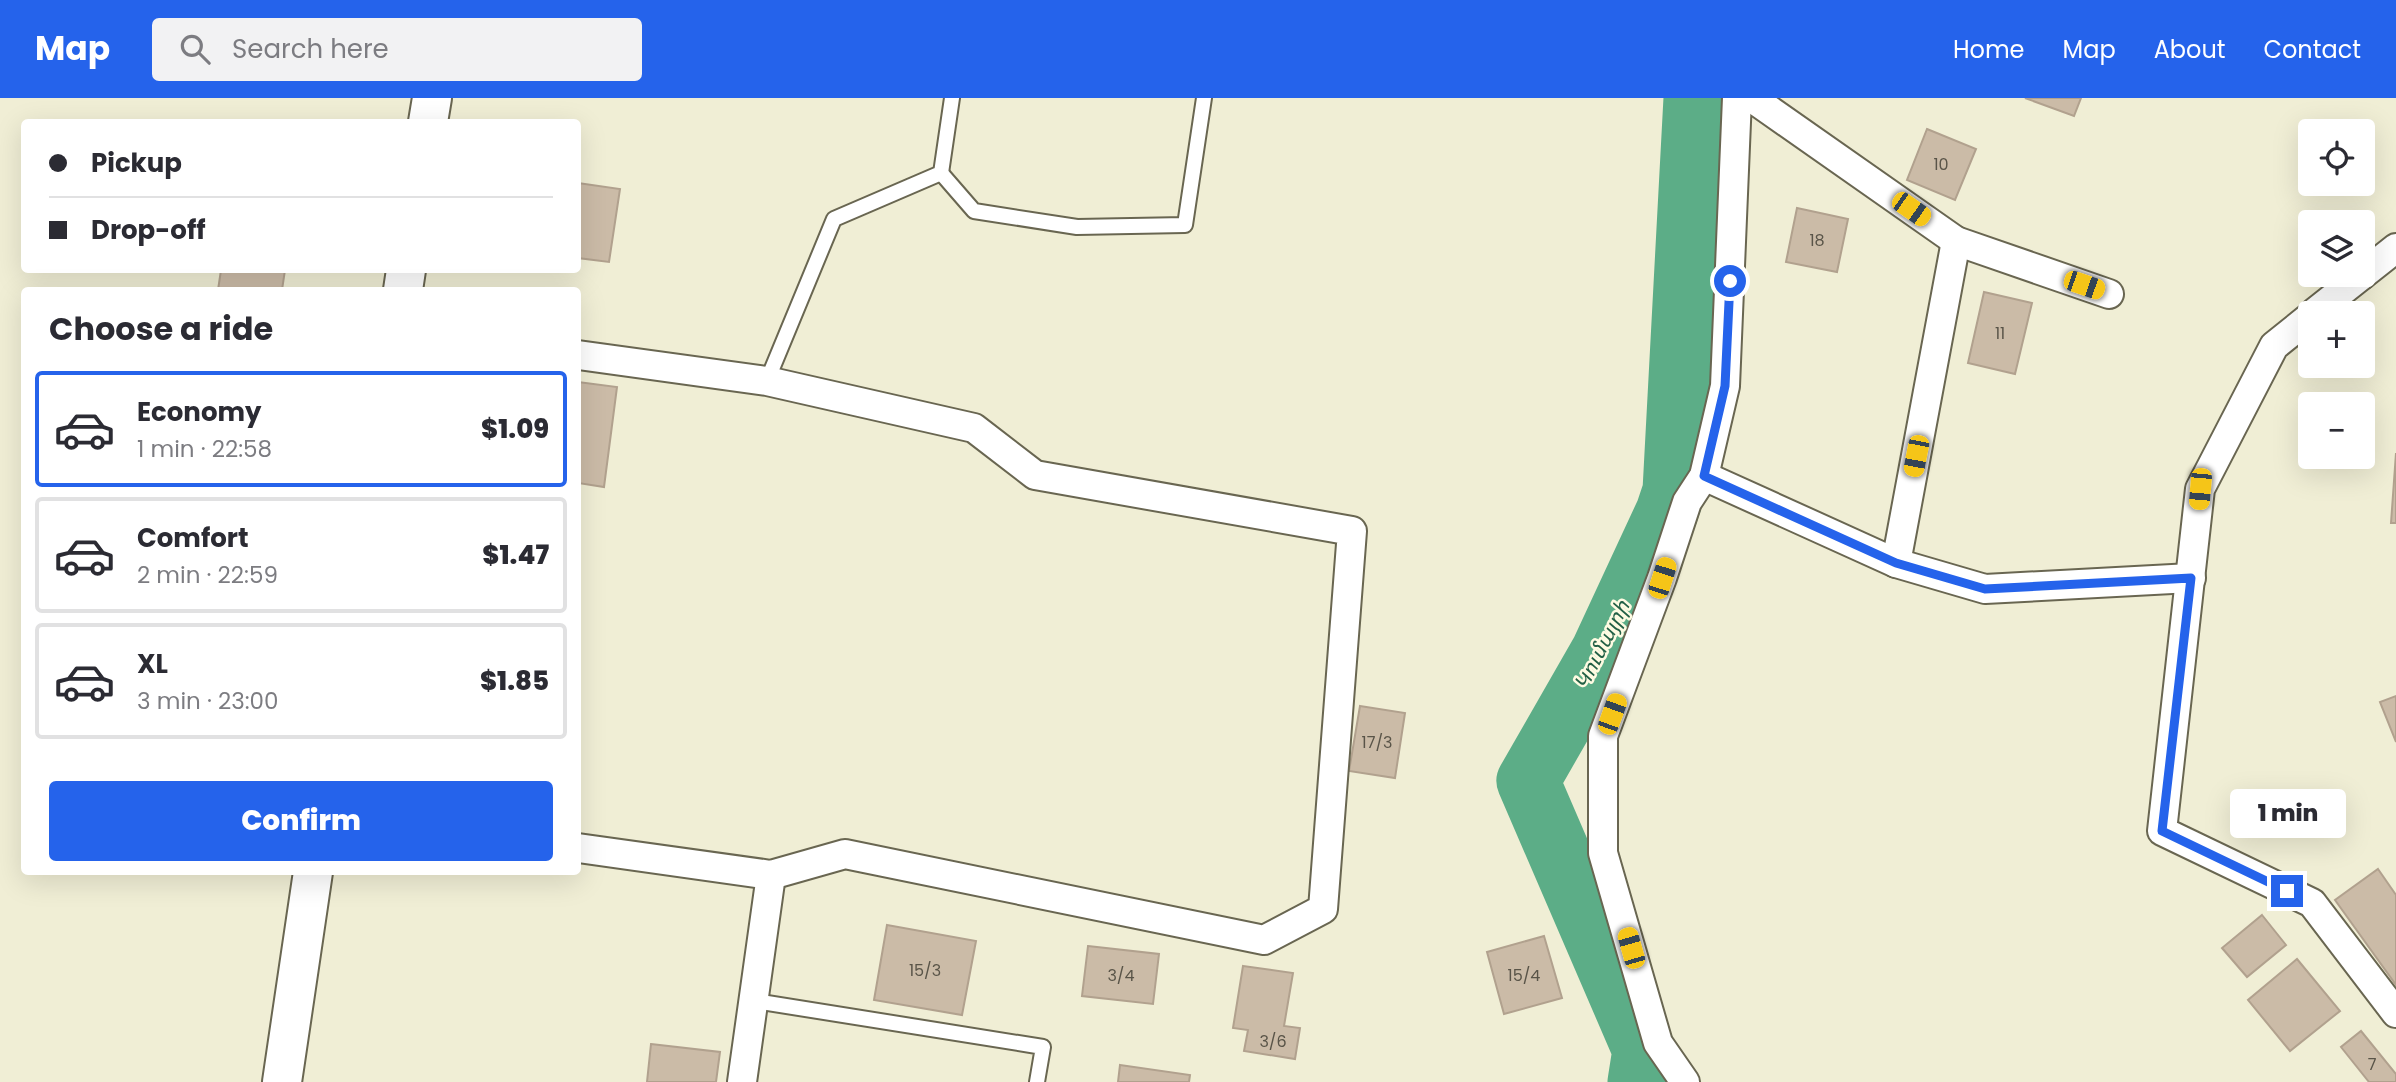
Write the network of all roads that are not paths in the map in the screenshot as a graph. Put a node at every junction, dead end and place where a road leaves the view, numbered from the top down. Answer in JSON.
{"nodes":[{"id":1,"x":432,"y":98,"type":"edge"},
{"id":2,"x":952,"y":98,"type":"edge"},
{"id":3,"x":1204,"y":98,"type":"edge"},
{"id":4,"x":1737,"y":98,"type":"edge"},
{"id":5,"x":1752,"y":98,"type":"edge"},
{"id":6,"x":428,"y":119,"type":"edge"},
{"id":7,"x":941,"y":173,"type":"junction"},
{"id":8,"x":1956,"y":241,"type":"junction"},
{"id":9,"x":2396,"y":248,"type":"edge"},
{"id":10,"x":2375,"y":265,"type":"edge"},
{"id":11,"x":2347,"y":287,"type":"edge"},
{"id":12,"x":2109,"y":294,"type":"dead end"},
{"id":13,"x":2329,"y":301,"type":"edge"},
{"id":14,"x":2298,"y":327,"type":"edge"},
{"id":15,"x":581,"y":355,"type":"edge"},
{"id":16,"x":767,"y":381,"type":"junction"},
{"id":17,"x":1704,"y":476,"type":"junction"},
{"id":18,"x":1896,"y":563,"type":"junction"},
{"id":19,"x":2191,"y":578,"type":"junction"},
{"id":20,"x":581,"y":848,"type":"edge"},
{"id":21,"x":313,"y":875,"type":"edge"},
{"id":22,"x":771,"y":875,"type":"junction"},
{"id":23,"x":755,"y":1001,"type":"junction"},
{"id":24,"x":2396,"y":1013,"type":"edge"},
{"id":25,"x":289,"y":1077,"type":"edge"},
{"id":26,"x":741,"y":1082,"type":"edge"},
{"id":27,"x":1037,"y":1082,"type":"edge"},
{"id":28,"x":1685,"y":1082,"type":"edge"}],
"edges":[{"from":1,"to":6,"type":"main road"},
{"from":2,"to":7,"type":"lane"},
{"from":3,"to":7,"type":"lane"},
{"from":4,"to":17,"type":"street"},
{"from":5,"to":8,"type":"street"},
{"from":7,"to":16,"type":"lane"},
{"from":8,"to":12,"type":"street"},
{"from":8,"to":18,"type":"street"},
{"from":9,"to":10,"type":"street"},
{"from":11,"to":13,"type":"street"},
{"from":14,"to":19,"type":"street"},
{"from":15,"to":16,"type":"street"},
{"from":16,"to":22,"type":"street"},
{"from":17,"to":18,"type":"street"},
{"from":17,"to":28,"type":"street"},
{"from":18,"to":19,"type":"street"},
{"from":19,"to":24,"type":"street"},
{"from":20,"to":22,"type":"street"},
{"from":21,"to":25,"type":"main road"},
{"from":22,"to":23,"type":"street"},
{"from":23,"to":26,"type":"street"},
{"from":23,"to":27,"type":"lane"}]}
